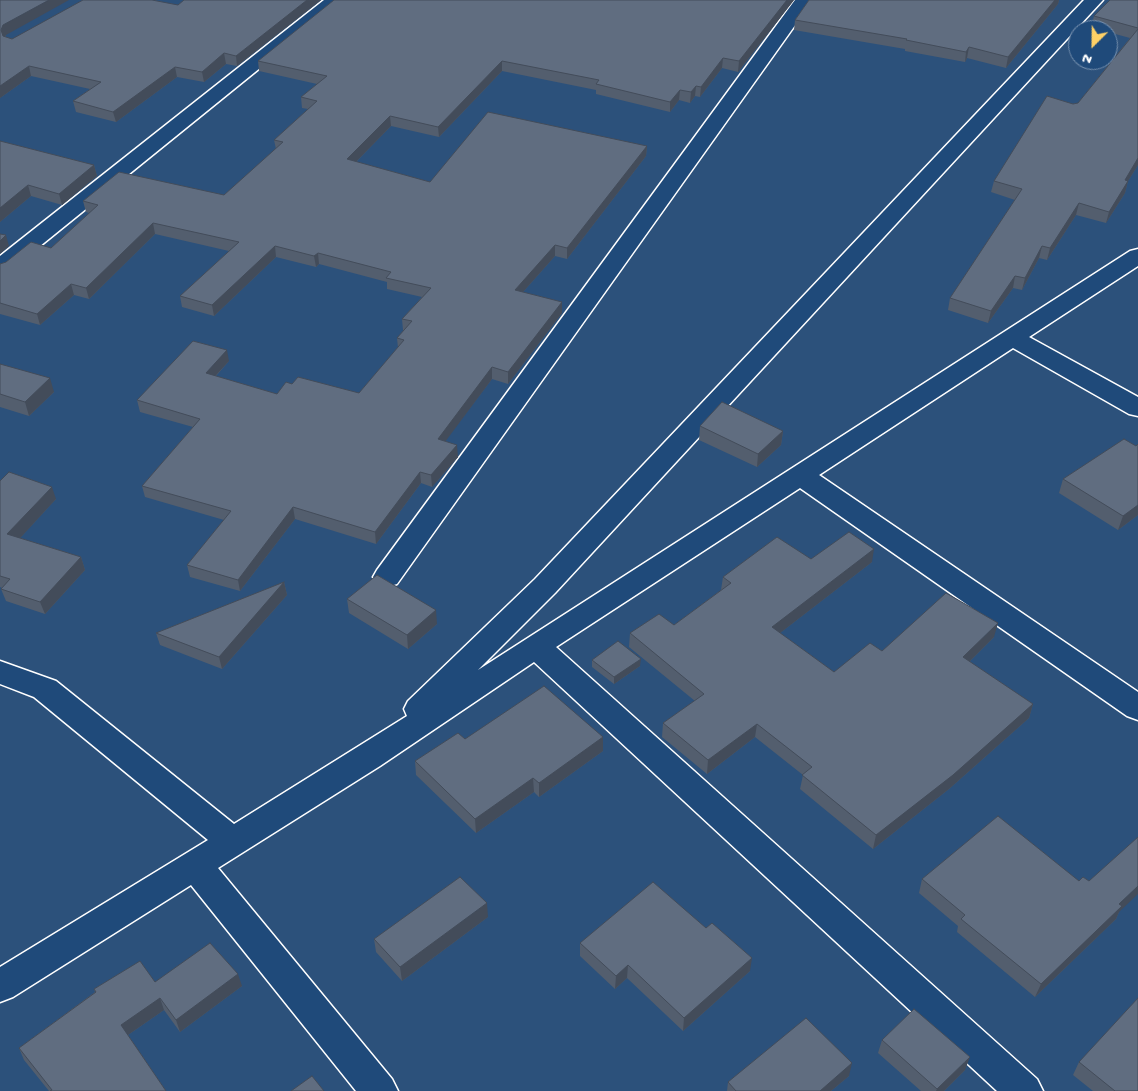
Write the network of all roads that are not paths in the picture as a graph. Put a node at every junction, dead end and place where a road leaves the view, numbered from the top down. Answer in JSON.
{"nodes":[{"id":1,"x":336,"y":0,"type":"edge"},
{"id":2,"x":804,"y":0,"type":"edge"},
{"id":3,"x":1094,"y":0,"type":"edge"},
{"id":4,"x":1138,"y":256,"type":"edge"},
{"id":5,"x":0,"y":267,"type":"edge"},
{"id":6,"x":1012,"y":338,"type":"junction"},
{"id":7,"x":1138,"y":408,"type":"edge"},
{"id":8,"x":800,"y":475,"type":"junction"},
{"id":9,"x":387,"y":577,"type":"dead end"},
{"id":10,"x":536,"y":646,"type":"junction"},
{"id":11,"x":0,"y":672,"type":"edge"},
{"id":12,"x":1138,"y":708,"type":"edge"},
{"id":13,"x":369,"y":758,"type":"junction"},
{"id":14,"x":233,"y":842,"type":"junction"},
{"id":15,"x":194,"y":865,"type":"junction"},
{"id":16,"x":0,"y":986,"type":"edge"},
{"id":17,"x":379,"y":1091,"type":"edge"},
{"id":18,"x":1024,"y":1091,"type":"edge"}],
"edges":[{"from":1,"to":5,"type":"street"},
{"from":2,"to":9,"type":"street"},
{"from":3,"to":13,"type":"street"},
{"from":4,"to":6,"type":"street"},
{"from":6,"to":7,"type":"street"},
{"from":6,"to":8,"type":"street"},
{"from":8,"to":10,"type":"street"},
{"from":8,"to":12,"type":"street"},
{"from":10,"to":13,"type":"street"},
{"from":10,"to":18,"type":"street"},
{"from":11,"to":14,"type":"street"},
{"from":13,"to":14,"type":"street"},
{"from":14,"to":15,"type":"street"},
{"from":15,"to":16,"type":"street"},
{"from":15,"to":17,"type":"street"}]}
